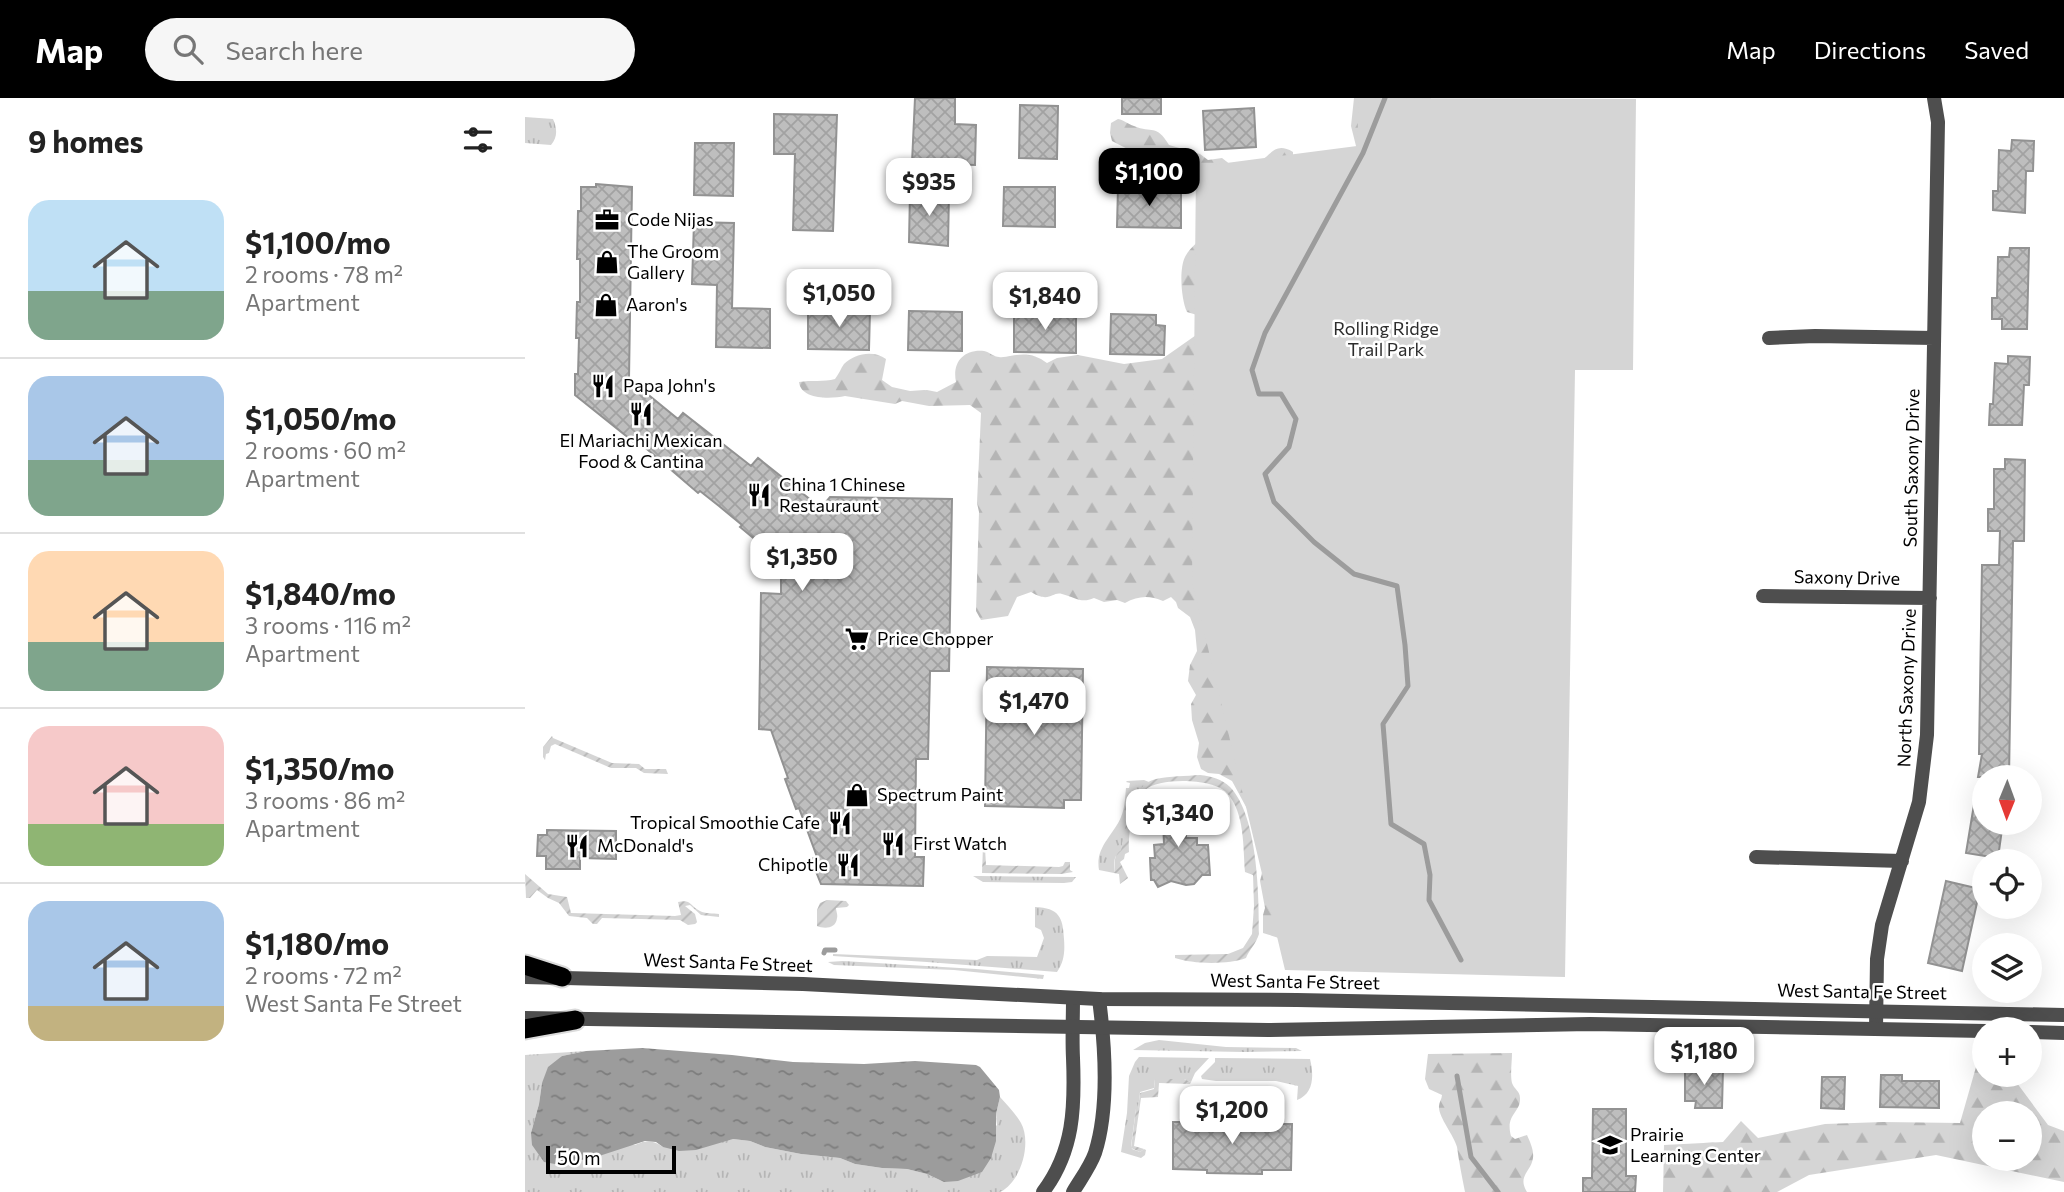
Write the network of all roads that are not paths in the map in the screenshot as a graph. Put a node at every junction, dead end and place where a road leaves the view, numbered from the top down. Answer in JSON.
{"nodes":[{"id":1,"x":1934,"y":98,"type":"edge"},
{"id":2,"x":1769,"y":338,"type":"dead end"},
{"id":3,"x":1934,"y":338,"type":"junction"},
{"id":4,"x":1763,"y":596,"type":"dead end"},
{"id":5,"x":1930,"y":598,"type":"junction"},
{"id":6,"x":1756,"y":857,"type":"dead end"},
{"id":7,"x":1902,"y":861,"type":"junction"},
{"id":8,"x":525,"y":965,"type":"edge"},
{"id":9,"x":525,"y":976,"type":"edge"},
{"id":10,"x":562,"y":977,"type":"junction"},
{"id":11,"x":1073,"y":999,"type":"junction"},
{"id":12,"x":1099,"y":999,"type":"junction"},
{"id":13,"x":1876,"y":1011,"type":"junction"},
{"id":14,"x":2064,"y":1015,"type":"edge"},
{"id":15,"x":525,"y":1018,"type":"edge"},
{"id":16,"x":575,"y":1020,"type":"junction"},
{"id":17,"x":1073,"y":1028,"type":"junction"},
{"id":18,"x":1103,"y":1028,"type":"junction"},
{"id":19,"x":525,"y":1029,"type":"edge"},
{"id":20,"x":1876,"y":1029,"type":"junction"},
{"id":21,"x":1972,"y":1031,"type":"edge"},
{"id":22,"x":2042,"y":1032,"type":"edge"},
{"id":23,"x":2064,"y":1032,"type":"edge"},
{"id":24,"x":1043,"y":1192,"type":"edge"},
{"id":25,"x":1073,"y":1192,"type":"edge"}],
"edges":[{"from":1,"to":3,"type":"street","name":"South Saxony Drive"},
{"from":2,"to":3,"type":"street"},
{"from":3,"to":5,"type":"street","name":"South Saxony Drive"},
{"from":4,"to":5,"type":"street","name":"Saxony Drive"},
{"from":5,"to":7,"type":"street","name":"North Saxony Drive"},
{"from":6,"to":7,"type":"street"},
{"from":7,"to":13,"type":"street","name":"North Saxony Drive"},
{"from":8,"to":10,"type":"highway"},
{"from":9,"to":10,"type":"street","name":"West Santa Fe Street"},
{"from":10,"to":11,"type":"street","name":"West Santa Fe Street"},
{"from":11,"to":12,"type":"street","name":"West Santa Fe Street"},
{"from":11,"to":17,"type":"street"},
{"from":12,"to":13,"type":"street","name":"West Santa Fe Street"},
{"from":12,"to":18,"type":"street"},
{"from":13,"to":14,"type":"street","name":"West Santa Fe Street"},
{"from":13,"to":20,"type":"street","name":"North Saxony Drive"},
{"from":15,"to":16,"type":"street","name":"West Santa Fe Street"},
{"from":16,"to":17,"type":"street","name":"West Santa Fe Street"},
{"from":16,"to":19,"type":"highway"},
{"from":17,"to":18,"type":"street","name":"West Santa Fe Street"},
{"from":17,"to":24,"type":"street"},
{"from":18,"to":20,"type":"street","name":"West Santa Fe Street"},
{"from":18,"to":25,"type":"street"},
{"from":20,"to":21,"type":"street","name":"West Santa Fe Street"},
{"from":22,"to":23,"type":"street"}]}
